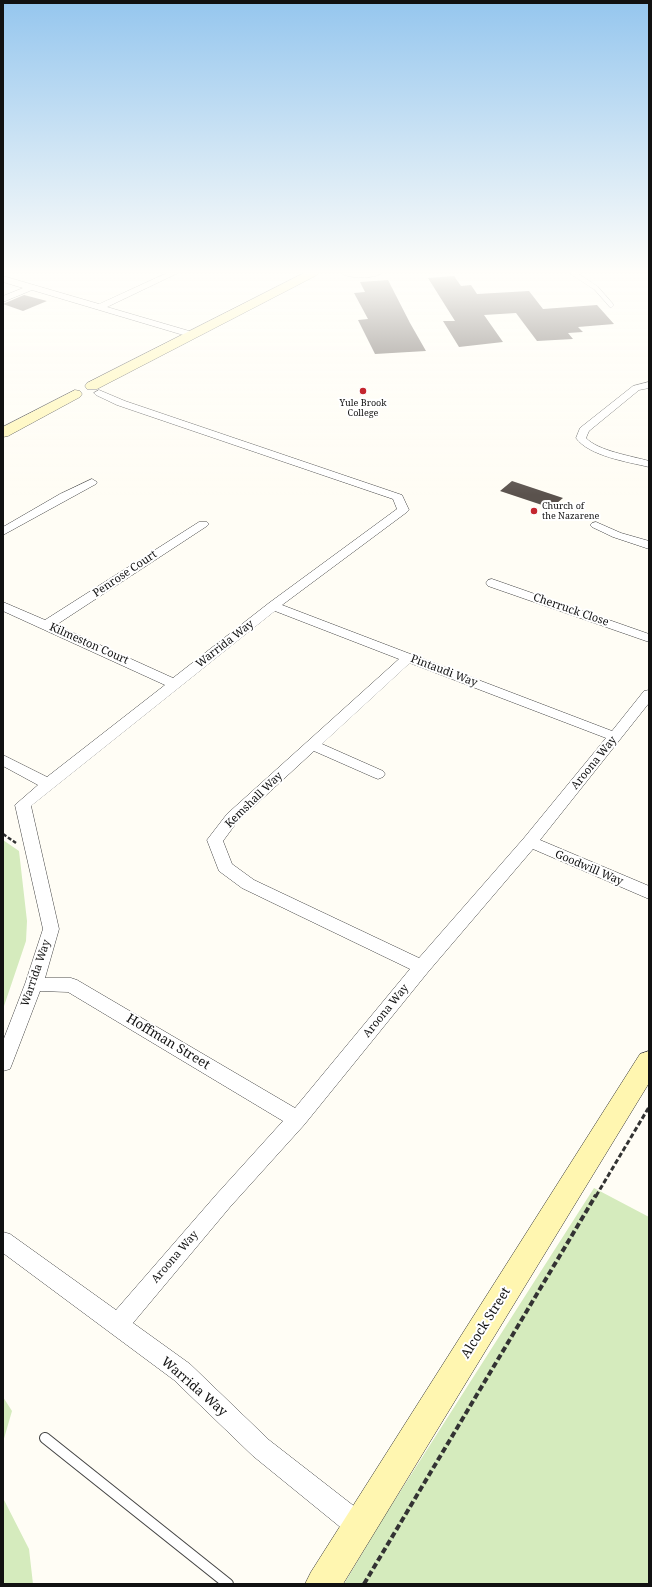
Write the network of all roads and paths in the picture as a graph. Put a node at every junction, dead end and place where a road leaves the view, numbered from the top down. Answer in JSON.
{"nodes":[{"id":1,"x":169,"y":347,"type":"edge"},
{"id":2,"x":649,"y":385,"type":"edge"},
{"id":3,"x":90,"y":392,"type":"junction"},
{"id":4,"x":3,"y":433,"type":"edge"},
{"id":5,"x":649,"y":464,"type":"edge"},
{"id":6,"x":92,"y":482,"type":"dead end"},
{"id":7,"x":203,"y":524,"type":"dead end"},
{"id":8,"x":596,"y":525,"type":"dead end"},
{"id":9,"x":3,"y":532,"type":"edge"},
{"id":10,"x":649,"y":545,"type":"edge"},
{"id":11,"x":492,"y":583,"type":"dead end"},
{"id":12,"x":3,"y":606,"type":"edge"},
{"id":13,"x":273,"y":606,"type":"junction"},
{"id":14,"x":47,"y":625,"type":"junction"},
{"id":15,"x":649,"y":638,"type":"edge"},
{"id":16,"x":409,"y":657,"type":"junction"},
{"id":17,"x":175,"y":684,"type":"junction"},
{"id":18,"x":649,"y":694,"type":"edge"},
{"id":19,"x":615,"y":737,"type":"junction"},
{"id":20,"x":312,"y":745,"type":"junction"},
{"id":21,"x":3,"y":760,"type":"edge"},
{"id":22,"x":378,"y":774,"type":"dead end"},
{"id":23,"x":48,"y":784,"type":"junction"},
{"id":24,"x":3,"y":834,"type":"edge"},
{"id":25,"x":530,"y":842,"type":"junction"},
{"id":26,"x":18,"y":844,"type":"dead end"},
{"id":27,"x":649,"y":893,"type":"edge"},
{"id":28,"x":422,"y":967,"type":"junction"},
{"id":29,"x":34,"y":984,"type":"junction"},
{"id":30,"x":649,"y":1061,"type":"edge"},
{"id":31,"x":3,"y":1064,"type":"edge"},
{"id":32,"x":649,"y":1107,"type":"edge"},
{"id":33,"x":297,"y":1119,"type":"junction"},
{"id":34,"x":3,"y":1241,"type":"edge"},
{"id":35,"x":117,"y":1325,"type":"junction"},
{"id":36,"x":45,"y":1438,"type":"dead end"},
{"id":37,"x":359,"y":1526,"type":"junction"},
{"id":38,"x":228,"y":1584,"type":"edge"},
{"id":39,"x":323,"y":1584,"type":"edge"},
{"id":40,"x":364,"y":1584,"type":"edge"}],
"edges":[{"from":1,"to":3,"type":"main road"},
{"from":2,"to":5,"type":"street"},
{"from":3,"to":4,"type":"main road"},
{"from":3,"to":13,"type":"street","name":"Warrida Way"},
{"from":6,"to":9,"type":"street"},
{"from":7,"to":14,"type":"street","name":"Penrose Court"},
{"from":8,"to":10,"type":"street"},
{"from":11,"to":15,"type":"street","name":"Cherruck Close"},
{"from":12,"to":14,"type":"street","name":"Kilmeston Court"},
{"from":13,"to":16,"type":"street","name":"Pintaudi Way"},
{"from":13,"to":17,"type":"street","name":"Warrida Way"},
{"from":14,"to":17,"type":"street","name":"Kilmeston Court"},
{"from":16,"to":19,"type":"street","name":"Pintaudi Way"},
{"from":16,"to":20,"type":"street","name":"Kemshall Way"},
{"from":17,"to":23,"type":"street","name":"Warrida Way"},
{"from":18,"to":19,"type":"street","name":"Aroona Way"},
{"from":19,"to":25,"type":"street","name":"Aroona Way"},
{"from":20,"to":22,"type":"street"},
{"from":20,"to":28,"type":"street","name":"Kemshall Way"},
{"from":21,"to":23,"type":"street"},
{"from":23,"to":29,"type":"street","name":"Warrida Way"},
{"from":24,"to":26,"type":"path"},
{"from":25,"to":27,"type":"street","name":"Goodwill Way"},
{"from":25,"to":28,"type":"street","name":"Aroona Way"},
{"from":28,"to":33,"type":"street","name":"Aroona Way"},
{"from":29,"to":31,"type":"street","name":"Warrida Way"},
{"from":29,"to":33,"type":"street","name":"Hoffman Street"},
{"from":30,"to":37,"type":"main road","name":"Alcock Street"},
{"from":32,"to":40,"type":"path"},
{"from":33,"to":35,"type":"street","name":"Aroona Way"},
{"from":34,"to":35,"type":"street","name":"Warrida Way"},
{"from":35,"to":37,"type":"street","name":"Warrida Way"},
{"from":36,"to":38,"type":"lane"},
{"from":37,"to":39,"type":"main road","name":"Alcock Street"}]}
